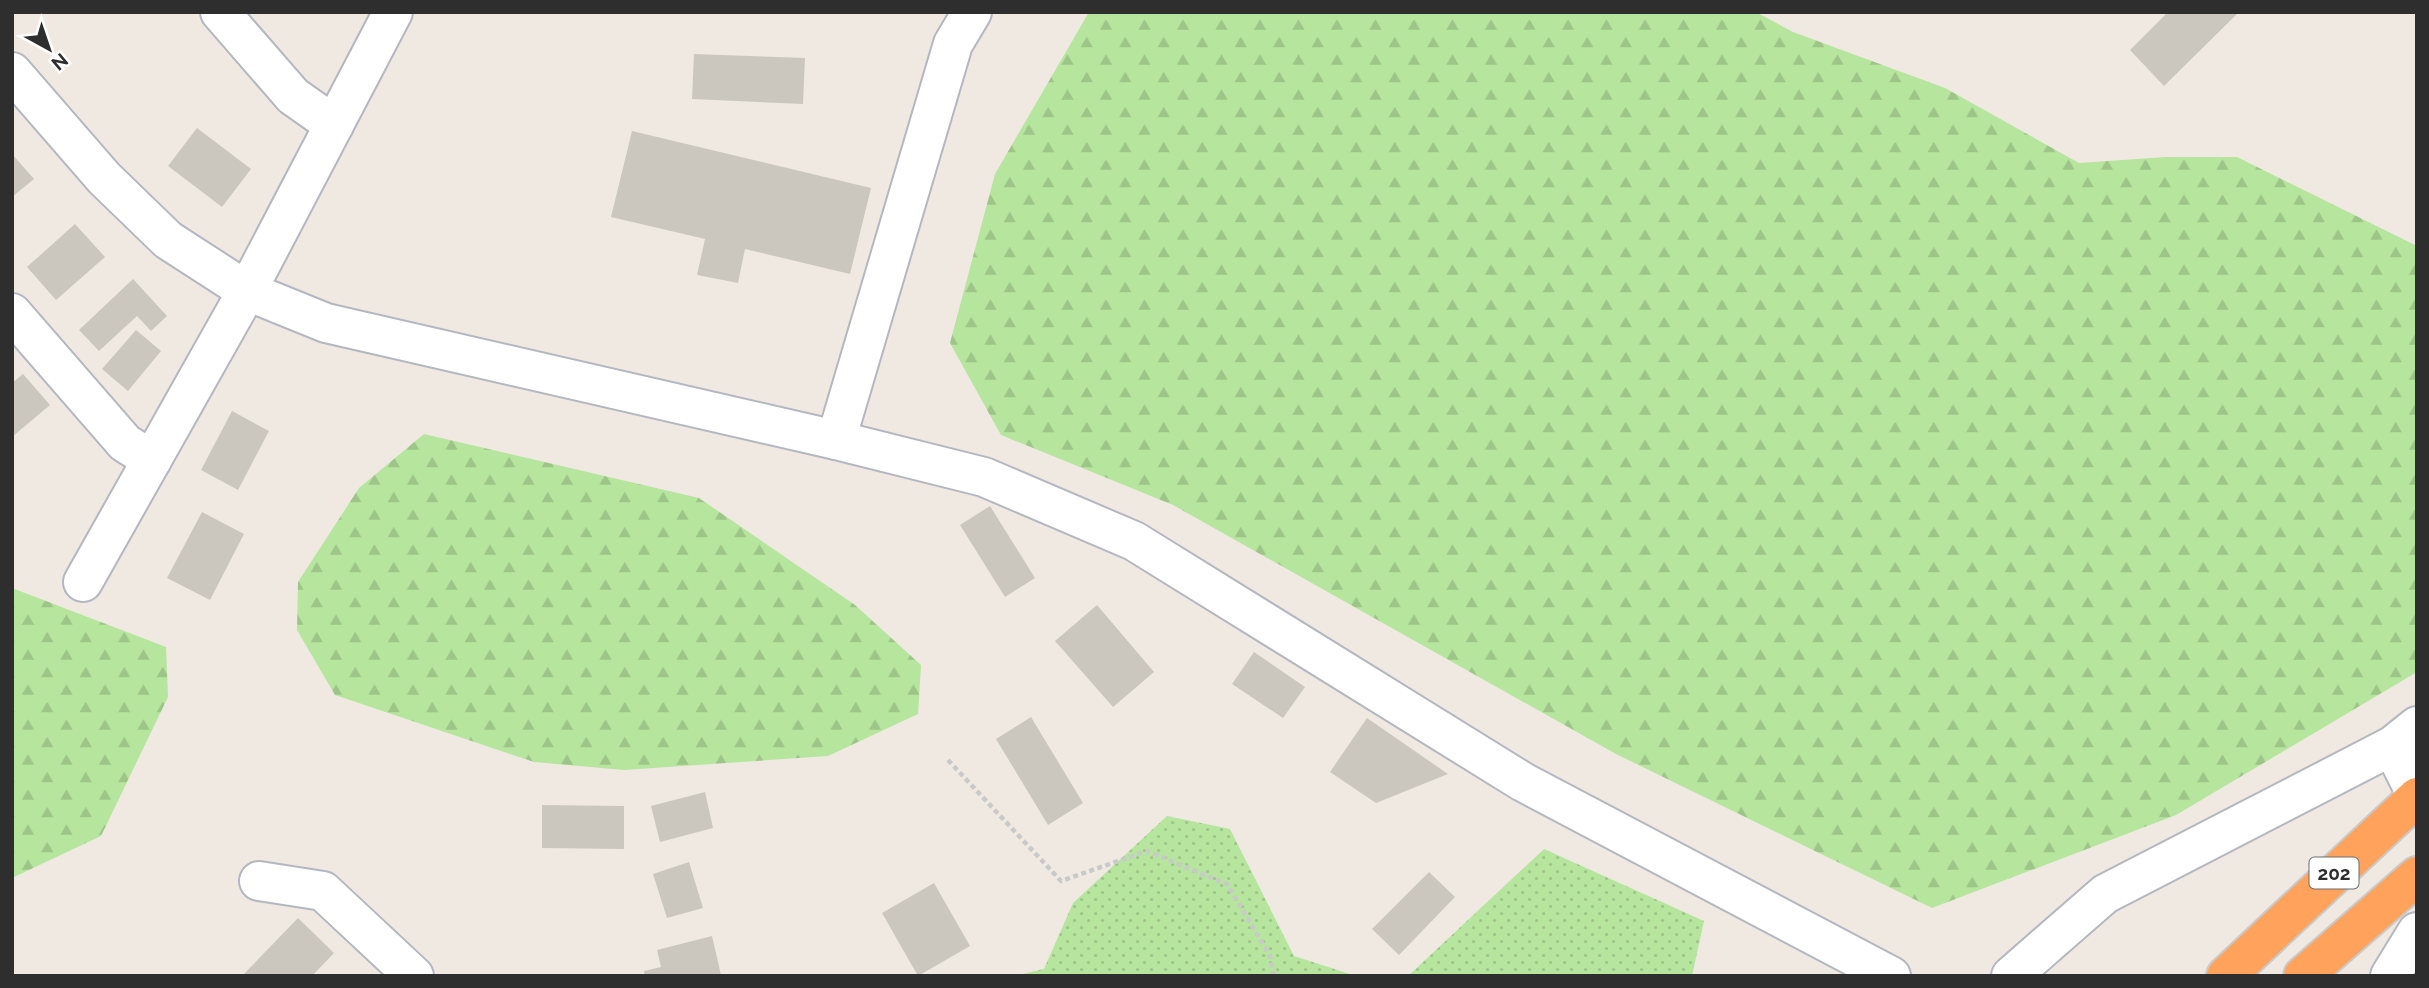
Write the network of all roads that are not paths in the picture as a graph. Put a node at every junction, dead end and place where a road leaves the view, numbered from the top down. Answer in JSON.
{"nodes":[{"id":1,"x":220,"y":12,"type":"edge"},
{"id":2,"x":393,"y":12,"type":"edge"},
{"id":3,"x":972,"y":12,"type":"edge"},
{"id":4,"x":12,"y":72,"type":"edge"},
{"id":5,"x":334,"y":125,"type":"junction"},
{"id":6,"x":247,"y":291,"type":"junction"},
{"id":7,"x":12,"y":313,"type":"edge"},
{"id":8,"x":836,"y":440,"type":"junction"},
{"id":9,"x":152,"y":460,"type":"junction"},
{"id":10,"x":83,"y":582,"type":"dead end"},
{"id":11,"x":2405,"y":736,"type":"edge"},
{"id":12,"x":2417,"y":796,"type":"edge"},
{"id":13,"x":2417,"y":876,"type":"edge"},
{"id":14,"x":259,"y":881,"type":"dead end"},
{"id":15,"x":2417,"y":932,"type":"edge"},
{"id":16,"x":2238,"y":963,"type":"edge"},
{"id":17,"x":414,"y":976,"type":"edge"},
{"id":18,"x":1891,"y":976,"type":"edge"},
{"id":19,"x":2011,"y":976,"type":"edge"},
{"id":20,"x":2303,"y":976,"type":"edge"},
{"id":21,"x":2390,"y":976,"type":"edge"}],
"edges":[{"from":1,"to":5,"type":"street"},
{"from":2,"to":5,"type":"street"},
{"from":3,"to":8,"type":"street"},
{"from":4,"to":6,"type":"street"},
{"from":5,"to":6,"type":"street"},
{"from":6,"to":8,"type":"street"},
{"from":6,"to":9,"type":"street"},
{"from":7,"to":9,"type":"street"},
{"from":8,"to":18,"type":"street"},
{"from":9,"to":10,"type":"street"},
{"from":11,"to":12,"type":"street"},
{"from":11,"to":19,"type":"street"},
{"from":12,"to":16,"type":"highway","number":"202"},
{"from":13,"to":20,"type":"highway","number":"202"},
{"from":14,"to":17,"type":"street"},
{"from":15,"to":21,"type":"street"}]}
